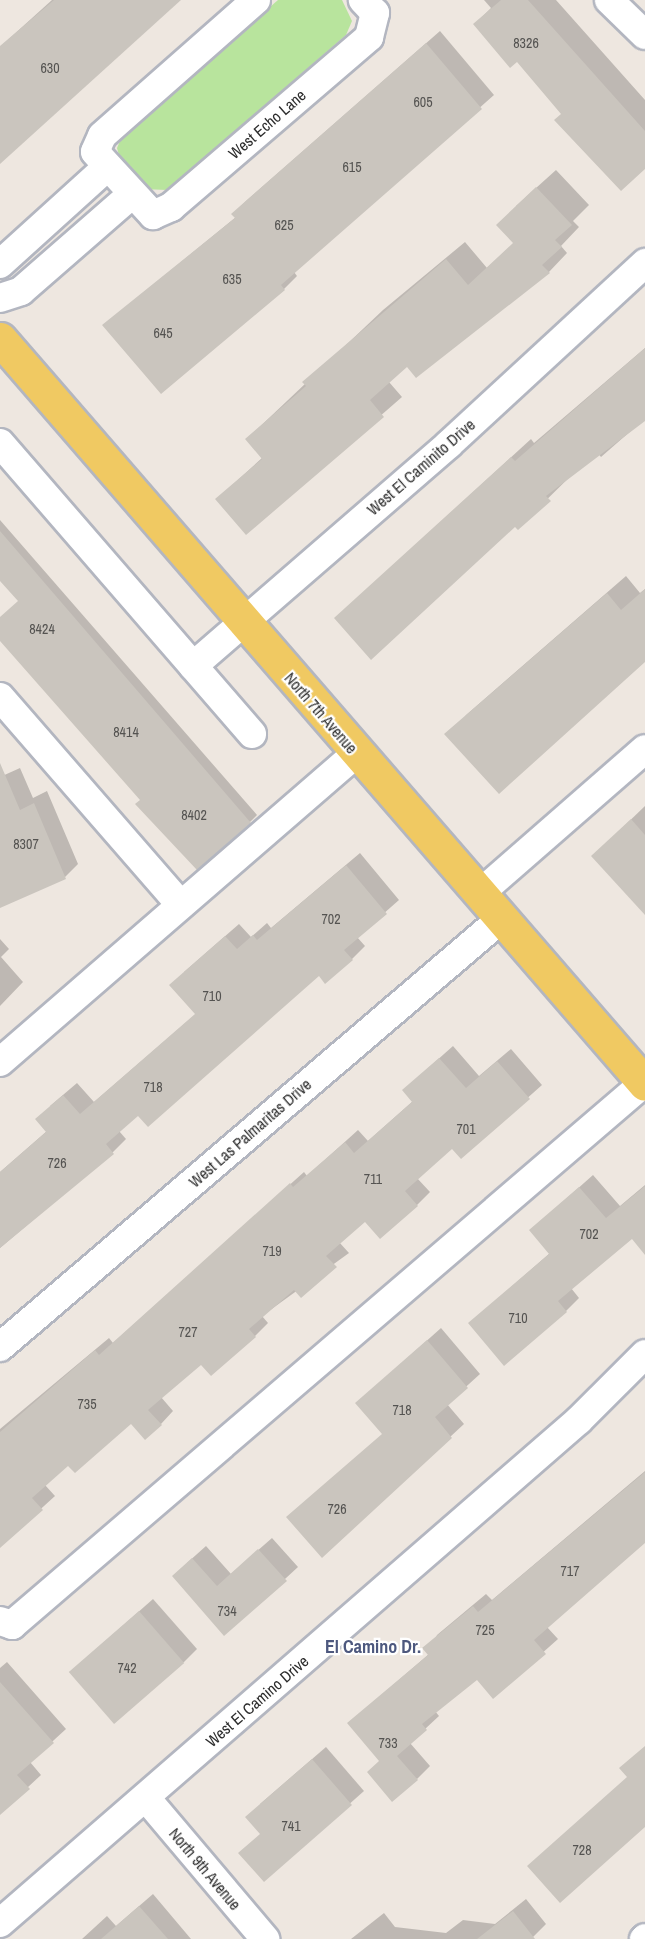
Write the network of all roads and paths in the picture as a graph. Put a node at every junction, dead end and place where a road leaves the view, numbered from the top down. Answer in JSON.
{"nodes":[{"id":1,"x":256,"y":0,"type":"edge"},
{"id":2,"x":363,"y":0,"type":"edge"},
{"id":3,"x":609,"y":0,"type":"edge"},
{"id":4,"x":645,"y":34,"type":"edge"},
{"id":5,"x":107,"y":167,"type":"junction"},
{"id":6,"x":132,"y":194,"type":"junction"},
{"id":7,"x":645,"y":263,"type":"edge"},
{"id":8,"x":0,"y":264,"type":"edge"},
{"id":9,"x":0,"y":298,"type":"edge"},
{"id":10,"x":0,"y":339,"type":"edge"},
{"id":11,"x":0,"y":442,"type":"edge"},
{"id":12,"x":243,"y":622,"type":"junction"},
{"id":13,"x":193,"y":666,"type":"junction"},
{"id":14,"x":0,"y":697,"type":"edge"},
{"id":15,"x":252,"y":734,"type":"dead end"},
{"id":16,"x":645,"y":749,"type":"edge"},
{"id":17,"x":356,"y":754,"type":"junction"},
{"id":18,"x":479,"y":894,"type":"junction"},
{"id":19,"x":180,"y":904,"type":"junction"},
{"id":20,"x":501,"y":919,"type":"junction"},
{"id":21,"x":0,"y":1062,"type":"edge"},
{"id":22,"x":645,"y":1084,"type":"edge"},
{"id":23,"x":0,"y":1347,"type":"edge"},
{"id":24,"x":645,"y":1354,"type":"edge"},
{"id":25,"x":0,"y":1621,"type":"edge"},
{"id":26,"x":146,"y":1798,"type":"junction"},
{"id":27,"x":0,"y":1923,"type":"edge"},
{"id":28,"x":265,"y":1939,"type":"edge"}],
"edges":[{"from":1,"to":5,"type":"street","name":"West Echo Lane"},
{"from":2,"to":6,"type":"street","name":"West Echo Lane"},
{"from":3,"to":4,"type":"street"},
{"from":5,"to":6,"type":"street","name":"West Echo Lane"},
{"from":5,"to":8,"type":"street"},
{"from":6,"to":9,"type":"street"},
{"from":7,"to":12,"type":"street","name":"West El Caminito Drive"},
{"from":10,"to":12,"type":"main road","name":"North 7th Avenue"},
{"from":11,"to":13,"type":"street"},
{"from":12,"to":13,"type":"street","name":"West El Caminito Drive"},
{"from":12,"to":17,"type":"main road","name":"North 7th Avenue"},
{"from":13,"to":15,"type":"street"},
{"from":14,"to":19,"type":"street"},
{"from":16,"to":18,"type":"street"},
{"from":17,"to":18,"type":"main road","name":"North 7th Avenue"},
{"from":17,"to":19,"type":"street"},
{"from":18,"to":20,"type":"main road","name":"North 7th Avenue"},
{"from":19,"to":21,"type":"street"},
{"from":20,"to":22,"type":"main road","name":"North 7th Avenue"},
{"from":20,"to":23,"type":"street","name":"West Las Palmaritas Drive"},
{"from":22,"to":25,"type":"street"},
{"from":24,"to":26,"type":"street","name":"West El Camino Drive"},
{"from":26,"to":27,"type":"street","name":"West El Camino Drive"},
{"from":26,"to":28,"type":"street","name":"North 9th Avenue"}]}
